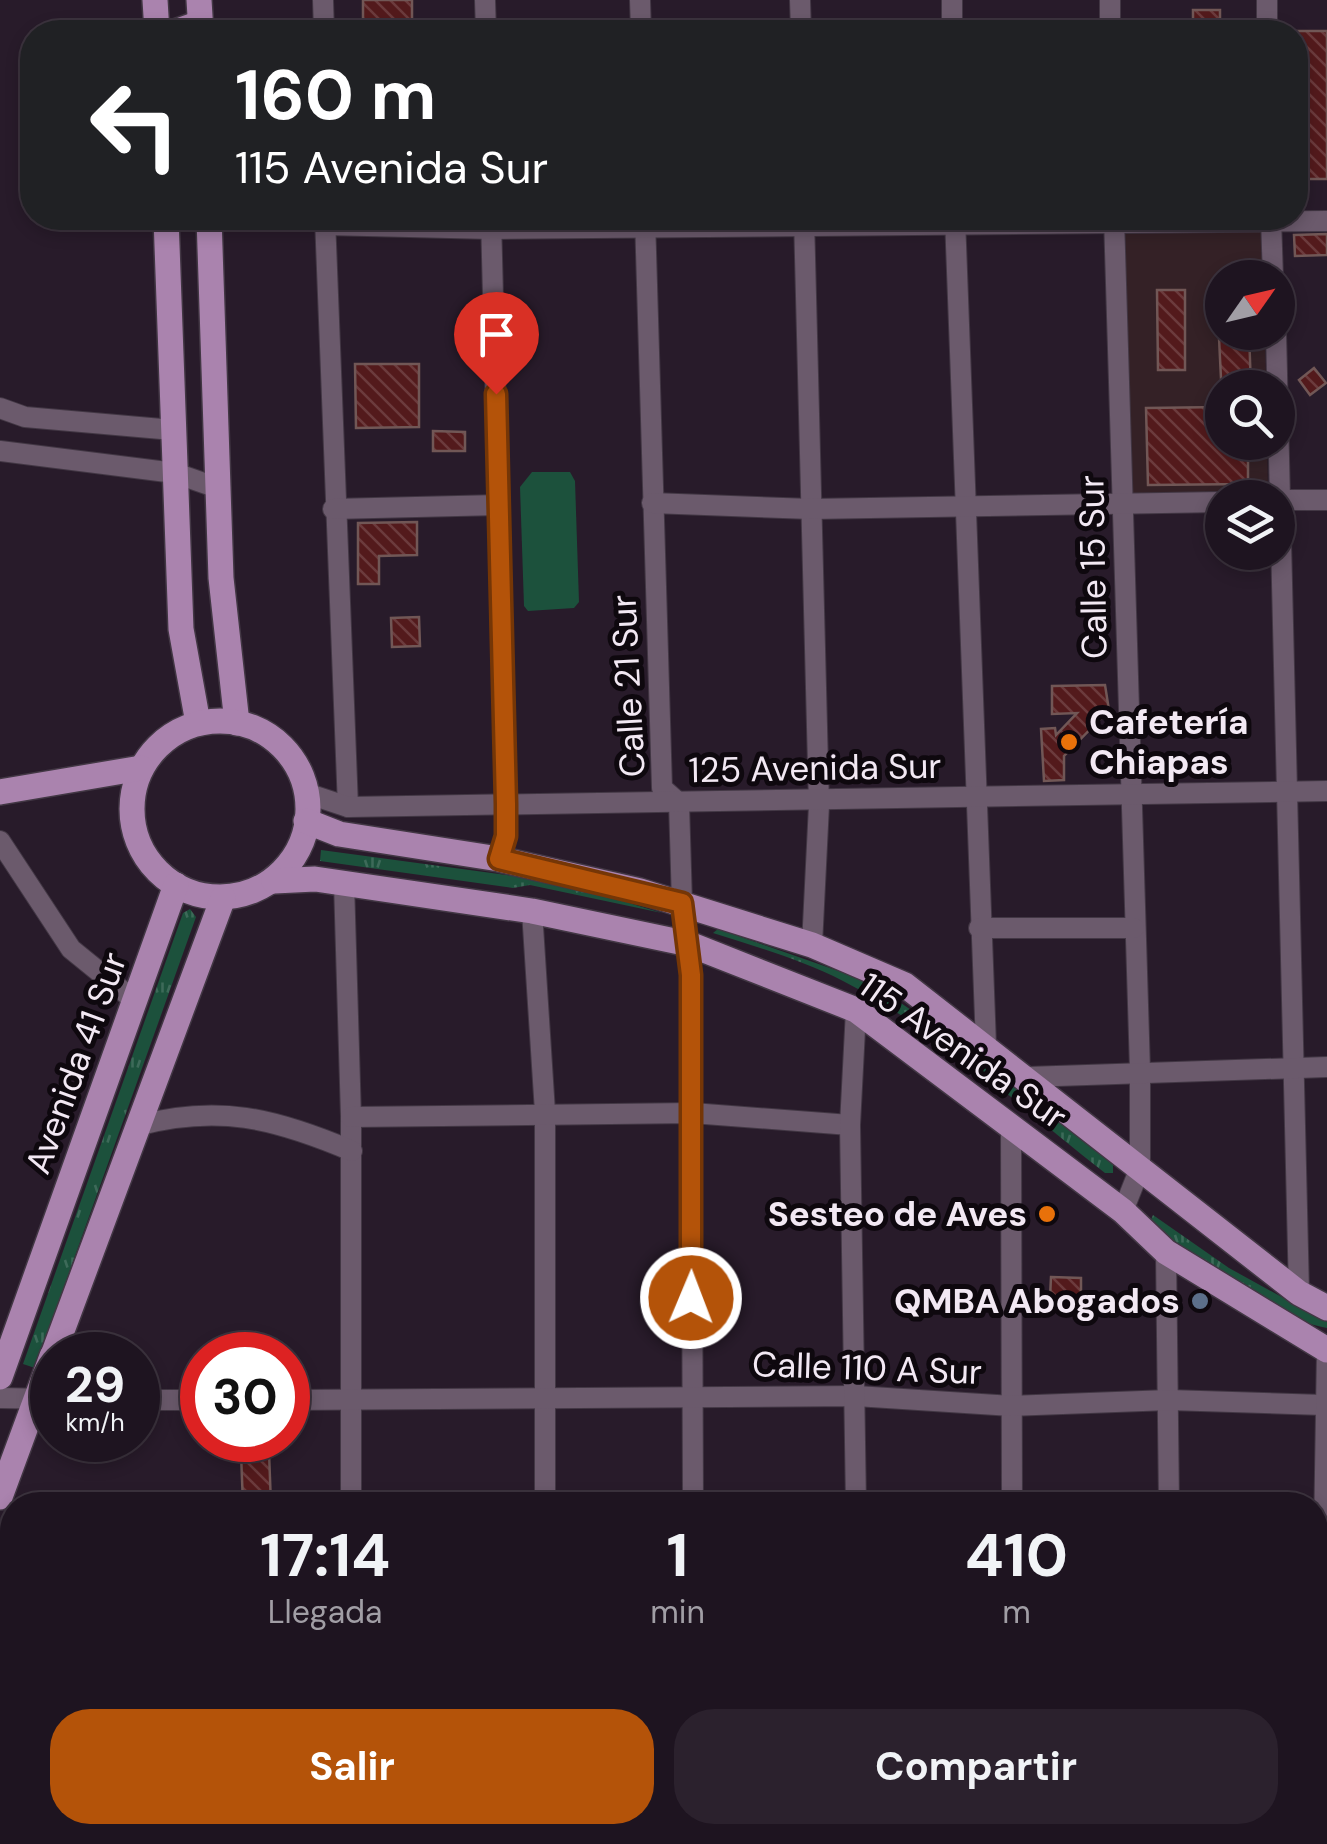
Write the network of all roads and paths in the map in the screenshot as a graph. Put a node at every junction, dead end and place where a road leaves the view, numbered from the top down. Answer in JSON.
{"nodes":[{"id":1,"x":166,"y":230,"type":"edge"},
{"id":2,"x":209,"y":230,"type":"edge"},
{"id":3,"x":326,"y":230,"type":"edge"},
{"id":4,"x":491,"y":230,"type":"edge"},
{"id":5,"x":645,"y":230,"type":"edge"},
{"id":6,"x":804,"y":230,"type":"edge"},
{"id":7,"x":955,"y":230,"type":"edge"},
{"id":8,"x":1114,"y":230,"type":"edge"},
{"id":9,"x":1272,"y":230,"type":"edge"},
{"id":10,"x":1273,"y":260,"type":"edge"},
{"id":11,"x":1276,"y":350,"type":"edge"},
{"id":12,"x":0,"y":408,"type":"edge"},
{"id":13,"x":173,"y":430,"type":"junction"},
{"id":14,"x":0,"y":452,"type":"edge"},
{"id":15,"x":175,"y":473,"type":"junction"},
{"id":16,"x":1280,"y":480,"type":"edge"},
{"id":17,"x":218,"y":488,"type":"junction"},
{"id":18,"x":1295,"y":500,"type":"edge"},
{"id":19,"x":1327,"y":500,"type":"edge"},
{"id":20,"x":1205,"y":502,"type":"edge"},
{"id":21,"x":652,"y":503,"type":"junction"},
{"id":22,"x":1124,"y":504,"type":"junction"},
{"id":23,"x":499,"y":505,"type":"junction"},
{"id":24,"x":967,"y":508,"type":"junction"},
{"id":25,"x":811,"y":509,"type":"junction"},
{"id":26,"x":333,"y":510,"type":"junction"},
{"id":27,"x":1281,"y":570,"type":"edge"},
{"id":28,"x":198,"y":722,"type":"junction"},
{"id":29,"x":237,"y":724,"type":"junction"},
{"id":30,"x":141,"y":768,"type":"junction"},
{"id":31,"x":1327,"y":790,"type":"edge"},
{"id":32,"x":0,"y":792,"type":"edge"},
{"id":33,"x":306,"y":792,"type":"junction"},
{"id":34,"x":1286,"y":794,"type":"junction"},
{"id":35,"x":1131,"y":796,"type":"junction"},
{"id":36,"x":977,"y":799,"type":"junction"},
{"id":37,"x":819,"y":800,"type":"junction"},
{"id":38,"x":679,"y":803,"type":"junction"},
{"id":39,"x":506,"y":804,"type":"junction"},
{"id":40,"x":348,"y":807,"type":"junction"},
{"id":41,"x":306,"y":821,"type":"junction"},
{"id":42,"x":0,"y":841,"type":"edge"},
{"id":43,"x":499,"y":859,"type":"junction"},
{"id":44,"x":274,"y":881,"type":"junction"},
{"id":45,"x":344,"y":883,"type":"junction"},
{"id":46,"x":176,"y":885,"type":"junction"},
{"id":47,"x":223,"y":898,"type":"junction"},
{"id":48,"x":682,"y":903,"type":"junction"},
{"id":49,"x":532,"y":911,"type":"junction"},
{"id":50,"x":979,"y":928,"type":"junction"},
{"id":51,"x":1134,"y":928,"type":"junction"},
{"id":52,"x":689,"y":944,"type":"junction"},
{"id":53,"x":812,"y":944,"type":"junction"},
{"id":54,"x":135,"y":1001,"type":"junction"},
{"id":55,"x":856,"y":1010,"type":"junction"},
{"id":56,"x":986,"y":1045,"type":"junction"},
{"id":57,"x":1327,"y":1067,"type":"edge"},
{"id":58,"x":1295,"y":1068,"type":"junction"},
{"id":59,"x":1140,"y":1070,"type":"junction"},
{"id":60,"x":1028,"y":1078,"type":"junction"},
{"id":61,"x":545,"y":1112,"type":"junction"},
{"id":62,"x":692,"y":1112,"type":"junction"},
{"id":63,"x":352,"y":1117,"type":"junction"},
{"id":64,"x":850,"y":1125,"type":"junction"},
{"id":65,"x":1011,"y":1125,"type":"junction"},
{"id":66,"x":136,"y":1126,"type":"junction"},
{"id":67,"x":352,"y":1151,"type":"junction"},
{"id":68,"x":1140,"y":1168,"type":"junction"},
{"id":69,"x":1123,"y":1211,"type":"junction"},
{"id":70,"x":1166,"y":1252,"type":"junction"},
{"id":71,"x":1299,"y":1293,"type":"junction"},
{"id":72,"x":1327,"y":1308,"type":"edge"},
{"id":73,"x":62,"y":1332,"type":"edge"},
{"id":74,"x":1327,"y":1350,"type":"edge"},
{"id":75,"x":0,"y":1377,"type":"edge"},
{"id":76,"x":690,"y":1395,"type":"junction"},
{"id":77,"x":856,"y":1396,"type":"junction"},
{"id":78,"x":0,"y":1398,"type":"edge"},
{"id":79,"x":544,"y":1398,"type":"junction"},
{"id":80,"x":30,"y":1399,"type":"edge"},
{"id":81,"x":348,"y":1399,"type":"junction"},
{"id":82,"x":310,"y":1400,"type":"edge"},
{"id":83,"x":1169,"y":1400,"type":"junction"},
{"id":84,"x":1323,"y":1405,"type":"junction"},
{"id":85,"x":1012,"y":1406,"type":"junction"},
{"id":86,"x":30,"y":1432,"type":"edge"},
{"id":87,"x":2,"y":1492,"type":"edge"},
{"id":88,"x":350,"y":1492,"type":"edge"},
{"id":89,"x":544,"y":1492,"type":"edge"},
{"id":90,"x":693,"y":1492,"type":"edge"},
{"id":91,"x":856,"y":1492,"type":"edge"},
{"id":92,"x":1012,"y":1492,"type":"edge"},
{"id":93,"x":1169,"y":1492,"type":"edge"},
{"id":94,"x":1323,"y":1492,"type":"edge"}],
"edges":[{"from":1,"to":13,"type":"main road"},
{"from":2,"to":17,"type":"main road"},
{"from":3,"to":26,"type":"street"},
{"from":4,"to":23,"type":"street"},
{"from":5,"to":21,"type":"street","name":"Calle 21 Sur"},
{"from":6,"to":25,"type":"street"},
{"from":7,"to":24,"type":"street"},
{"from":8,"to":22,"type":"street","name":"Calle 15 Sur"},
{"from":9,"to":10,"type":"street"},
{"from":11,"to":16,"type":"street"},
{"from":12,"to":13,"type":"street"},
{"from":13,"to":15,"type":"main road"},
{"from":14,"to":15,"type":"street"},
{"from":15,"to":17,"type":"street"},
{"from":15,"to":28,"type":"main road"},
{"from":17,"to":29,"type":"main road"},
{"from":18,"to":19,"type":"street"},
{"from":20,"to":22,"type":"street"},
{"from":21,"to":25,"type":"street"},
{"from":21,"to":38,"type":"street","name":"Calle 21 Sur"},
{"from":22,"to":24,"type":"street"},
{"from":22,"to":35,"type":"street","name":"Calle 15 Sur"},
{"from":23,"to":26,"type":"street"},
{"from":23,"to":39,"type":"street"},
{"from":24,"to":25,"type":"street"},
{"from":24,"to":36,"type":"street"},
{"from":25,"to":37,"type":"street"},
{"from":26,"to":40,"type":"street"},
{"from":27,"to":34,"type":"street"},
{"from":28,"to":29,"type":"main road"},
{"from":28,"to":30,"type":"main road"},
{"from":29,"to":33,"type":"main road"},
{"from":30,"to":32,"type":"main road"},
{"from":30,"to":46,"type":"main road"},
{"from":31,"to":34,"type":"street","name":"125 Avenida Sur"},
{"from":33,"to":40,"type":"street","name":"125 Avenida Sur"},
{"from":33,"to":41,"type":"main road"},
{"from":34,"to":35,"type":"street","name":"125 Avenida Sur"},
{"from":34,"to":58,"type":"street"},
{"from":35,"to":36,"type":"street","name":"125 Avenida Sur"},
{"from":35,"to":51,"type":"street","name":"Calle 15 Sur"},
{"from":36,"to":37,"type":"street","name":"125 Avenida Sur"},
{"from":36,"to":50,"type":"street"},
{"from":37,"to":38,"type":"street","name":"125 Avenida Sur"},
{"from":37,"to":53,"type":"street"},
{"from":38,"to":39,"type":"street","name":"125 Avenida Sur"},
{"from":38,"to":48,"type":"street","name":"Calle 21 Sur"},
{"from":39,"to":40,"type":"street","name":"125 Avenida Sur"},
{"from":39,"to":43,"type":"street"},
{"from":41,"to":43,"type":"main road","name":"115 Avenida Sur"},
{"from":41,"to":44,"type":"main road"},
{"from":42,"to":54,"type":"street"},
{"from":43,"to":48,"type":"main road","name":"115 Avenida Sur"},
{"from":44,"to":45,"type":"main road","name":"115 Avenida Sur"},
{"from":44,"to":47,"type":"main road"},
{"from":45,"to":49,"type":"main road","name":"115 Avenida Sur"},
{"from":45,"to":63,"type":"street"},
{"from":46,"to":47,"type":"main road"},
{"from":46,"to":54,"type":"main road","name":"Avenida 41 Sur"},
{"from":47,"to":66,"type":"main road"},
{"from":48,"to":52,"type":"street","name":"Calle 21 Sur"},
{"from":48,"to":53,"type":"main road","name":"115 Avenida Sur"},
{"from":49,"to":52,"type":"main road","name":"115 Avenida Sur"},
{"from":49,"to":61,"type":"street"},
{"from":50,"to":51,"type":"street"},
{"from":50,"to":56,"type":"street"},
{"from":51,"to":59,"type":"street","name":"Calle 15 Sur"},
{"from":52,"to":55,"type":"main road","name":"115 Avenida Sur"},
{"from":52,"to":62,"type":"street","name":"Calle 21 Sur"},
{"from":53,"to":56,"type":"main road","name":"115 Avenida Sur"},
{"from":54,"to":75,"type":"main road","name":"Avenida 41 Sur"},
{"from":55,"to":64,"type":"street"},
{"from":55,"to":65,"type":"main road","name":"115 Avenida Sur"},
{"from":56,"to":60,"type":"main road","name":"115 Avenida Sur"},
{"from":57,"to":58,"type":"street"},
{"from":58,"to":59,"type":"street"},
{"from":58,"to":71,"type":"street"},
{"from":59,"to":60,"type":"street"},
{"from":59,"to":68,"type":"street","name":"Calle 15 Sur"},
{"from":60,"to":68,"type":"main road","name":"115 Avenida Sur"},
{"from":61,"to":62,"type":"street"},
{"from":61,"to":63,"type":"street"},
{"from":61,"to":79,"type":"street"},
{"from":62,"to":64,"type":"street"},
{"from":62,"to":76,"type":"street","name":"Calle 21 Sur"},
{"from":63,"to":67,"type":"street"},
{"from":64,"to":77,"type":"street"},
{"from":65,"to":69,"type":"main road","name":"115 Avenida Sur"},
{"from":65,"to":85,"type":"street"},
{"from":66,"to":67,"type":"street"},
{"from":66,"to":73,"type":"main road"},
{"from":67,"to":81,"type":"street"},
{"from":68,"to":69,"type":"street","name":"Calle 15 Sur"},
{"from":68,"to":71,"type":"main road","name":"115 Avenida Sur"},
{"from":69,"to":70,"type":"main road","name":"115 Avenida Sur"},
{"from":70,"to":74,"type":"main road","name":"115 Avenida Sur"},
{"from":70,"to":83,"type":"street"},
{"from":71,"to":72,"type":"main road","name":"115 Avenida Sur"},
{"from":74,"to":84,"type":"street"},
{"from":76,"to":77,"type":"street","name":"Calle 110 A Sur"},
{"from":76,"to":79,"type":"street","name":"Calle 110 A Sur"},
{"from":76,"to":90,"type":"street","name":"Calle 21 Sur"},
{"from":77,"to":85,"type":"street","name":"Calle 110 A Sur"},
{"from":77,"to":91,"type":"street"},
{"from":78,"to":80,"type":"street"},
{"from":79,"to":81,"type":"street","name":"Calle 110 A Sur"},
{"from":79,"to":89,"type":"street"},
{"from":81,"to":82,"type":"street","name":"Calle 110 A Sur"},
{"from":81,"to":88,"type":"street"},
{"from":83,"to":84,"type":"street","name":"Calle 110 A Sur"},
{"from":83,"to":85,"type":"street","name":"Calle 110 A Sur"},
{"from":83,"to":93,"type":"street"},
{"from":84,"to":94,"type":"street"},
{"from":85,"to":92,"type":"street"},
{"from":86,"to":87,"type":"main road"}]}
